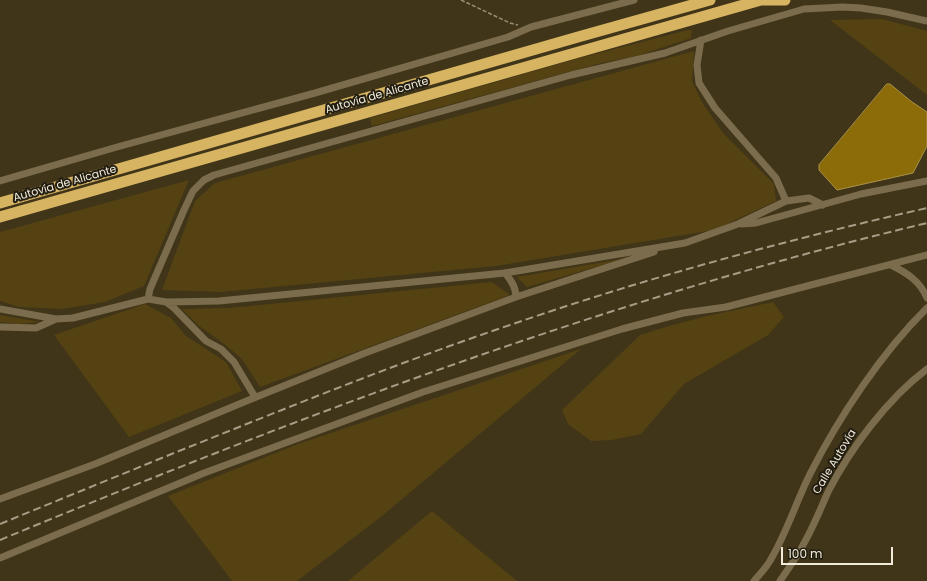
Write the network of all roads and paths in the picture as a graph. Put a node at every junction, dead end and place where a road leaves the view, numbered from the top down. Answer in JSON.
{"nodes":[{"id":1,"x":461,"y":0,"type":"edge"},
{"id":2,"x":634,"y":0,"type":"edge"},
{"id":3,"x":692,"y":0,"type":"edge"},
{"id":4,"x":710,"y":0,"type":"edge"},
{"id":5,"x":760,"y":0,"type":"edge"},
{"id":6,"x":785,"y":0,"type":"edge"},
{"id":7,"x":678,"y":9,"type":"junction"},
{"id":8,"x":927,"y":21,"type":"edge"},
{"id":9,"x":531,"y":27,"type":"junction"},
{"id":10,"x":701,"y":40,"type":"junction"},
{"id":11,"x":0,"y":181,"type":"edge"},
{"id":12,"x":927,"y":181,"type":"edge"},
{"id":13,"x":786,"y":201,"type":"junction"},
{"id":14,"x":0,"y":203,"type":"edge"},
{"id":15,"x":823,"y":205,"type":"junction"},
{"id":16,"x":0,"y":217,"type":"edge"},
{"id":17,"x":738,"y":224,"type":"junction"},
{"id":18,"x":682,"y":243,"type":"junction"},
{"id":19,"x":927,"y":255,"type":"edge"},
{"id":20,"x":891,"y":264,"type":"junction"},
{"id":21,"x":505,"y":273,"type":"junction"},
{"id":22,"x":516,"y":297,"type":"junction"},
{"id":23,"x":927,"y":298,"type":"edge"},
{"id":24,"x":148,"y":299,"type":"junction"},
{"id":25,"x":166,"y":302,"type":"junction"},
{"id":26,"x":927,"y":308,"type":"edge"},
{"id":27,"x":0,"y":309,"type":"edge"},
{"id":28,"x":56,"y":319,"type":"junction"},
{"id":29,"x":0,"y":327,"type":"edge"},
{"id":30,"x":927,"y":369,"type":"edge"},
{"id":31,"x":255,"y":397,"type":"junction"},
{"id":32,"x":0,"y":499,"type":"edge"},
{"id":33,"x":0,"y":558,"type":"edge"},
{"id":34,"x":754,"y":581,"type":"edge"},
{"id":35,"x":780,"y":581,"type":"edge"}],
"edges":[{"from":1,"to":9,"type":"path"},
{"from":2,"to":9,"type":"street"},
{"from":3,"to":7,"type":"highway"},
{"from":4,"to":7,"type":"highway","name":"Autovía de Alicante"},
{"from":5,"to":6,"type":"highway","name":"Autovía de Alicante"},
{"from":5,"to":16,"type":"highway","name":"Autovía de Alicante"},
{"from":7,"to":14,"type":"highway","name":"Autovía de Alicante"},
{"from":8,"to":10,"type":"street"},
{"from":9,"to":11,"type":"street"},
{"from":10,"to":13,"type":"street"},
{"from":10,"to":24,"type":"street"},
{"from":12,"to":15,"type":"street"},
{"from":13,"to":15,"type":"street"},
{"from":13,"to":17,"type":"street"},
{"from":15,"to":17,"type":"street"},
{"from":17,"to":18,"type":"street"},
{"from":18,"to":21,"type":"street"},
{"from":18,"to":22,"type":"street"},
{"from":19,"to":20,"type":"street"},
{"from":20,"to":23,"type":"street"},
{"from":20,"to":33,"type":"street"},
{"from":21,"to":22,"type":"street"},
{"from":21,"to":25,"type":"street"},
{"from":22,"to":31,"type":"street"},
{"from":24,"to":25,"type":"street"},
{"from":24,"to":28,"type":"street"},
{"from":25,"to":31,"type":"street"},
{"from":26,"to":34,"type":"street"},
{"from":27,"to":28,"type":"street"},
{"from":28,"to":29,"type":"street"},
{"from":30,"to":35,"type":"street","name":"Calle Autovía"},
{"from":31,"to":32,"type":"street"}]}
